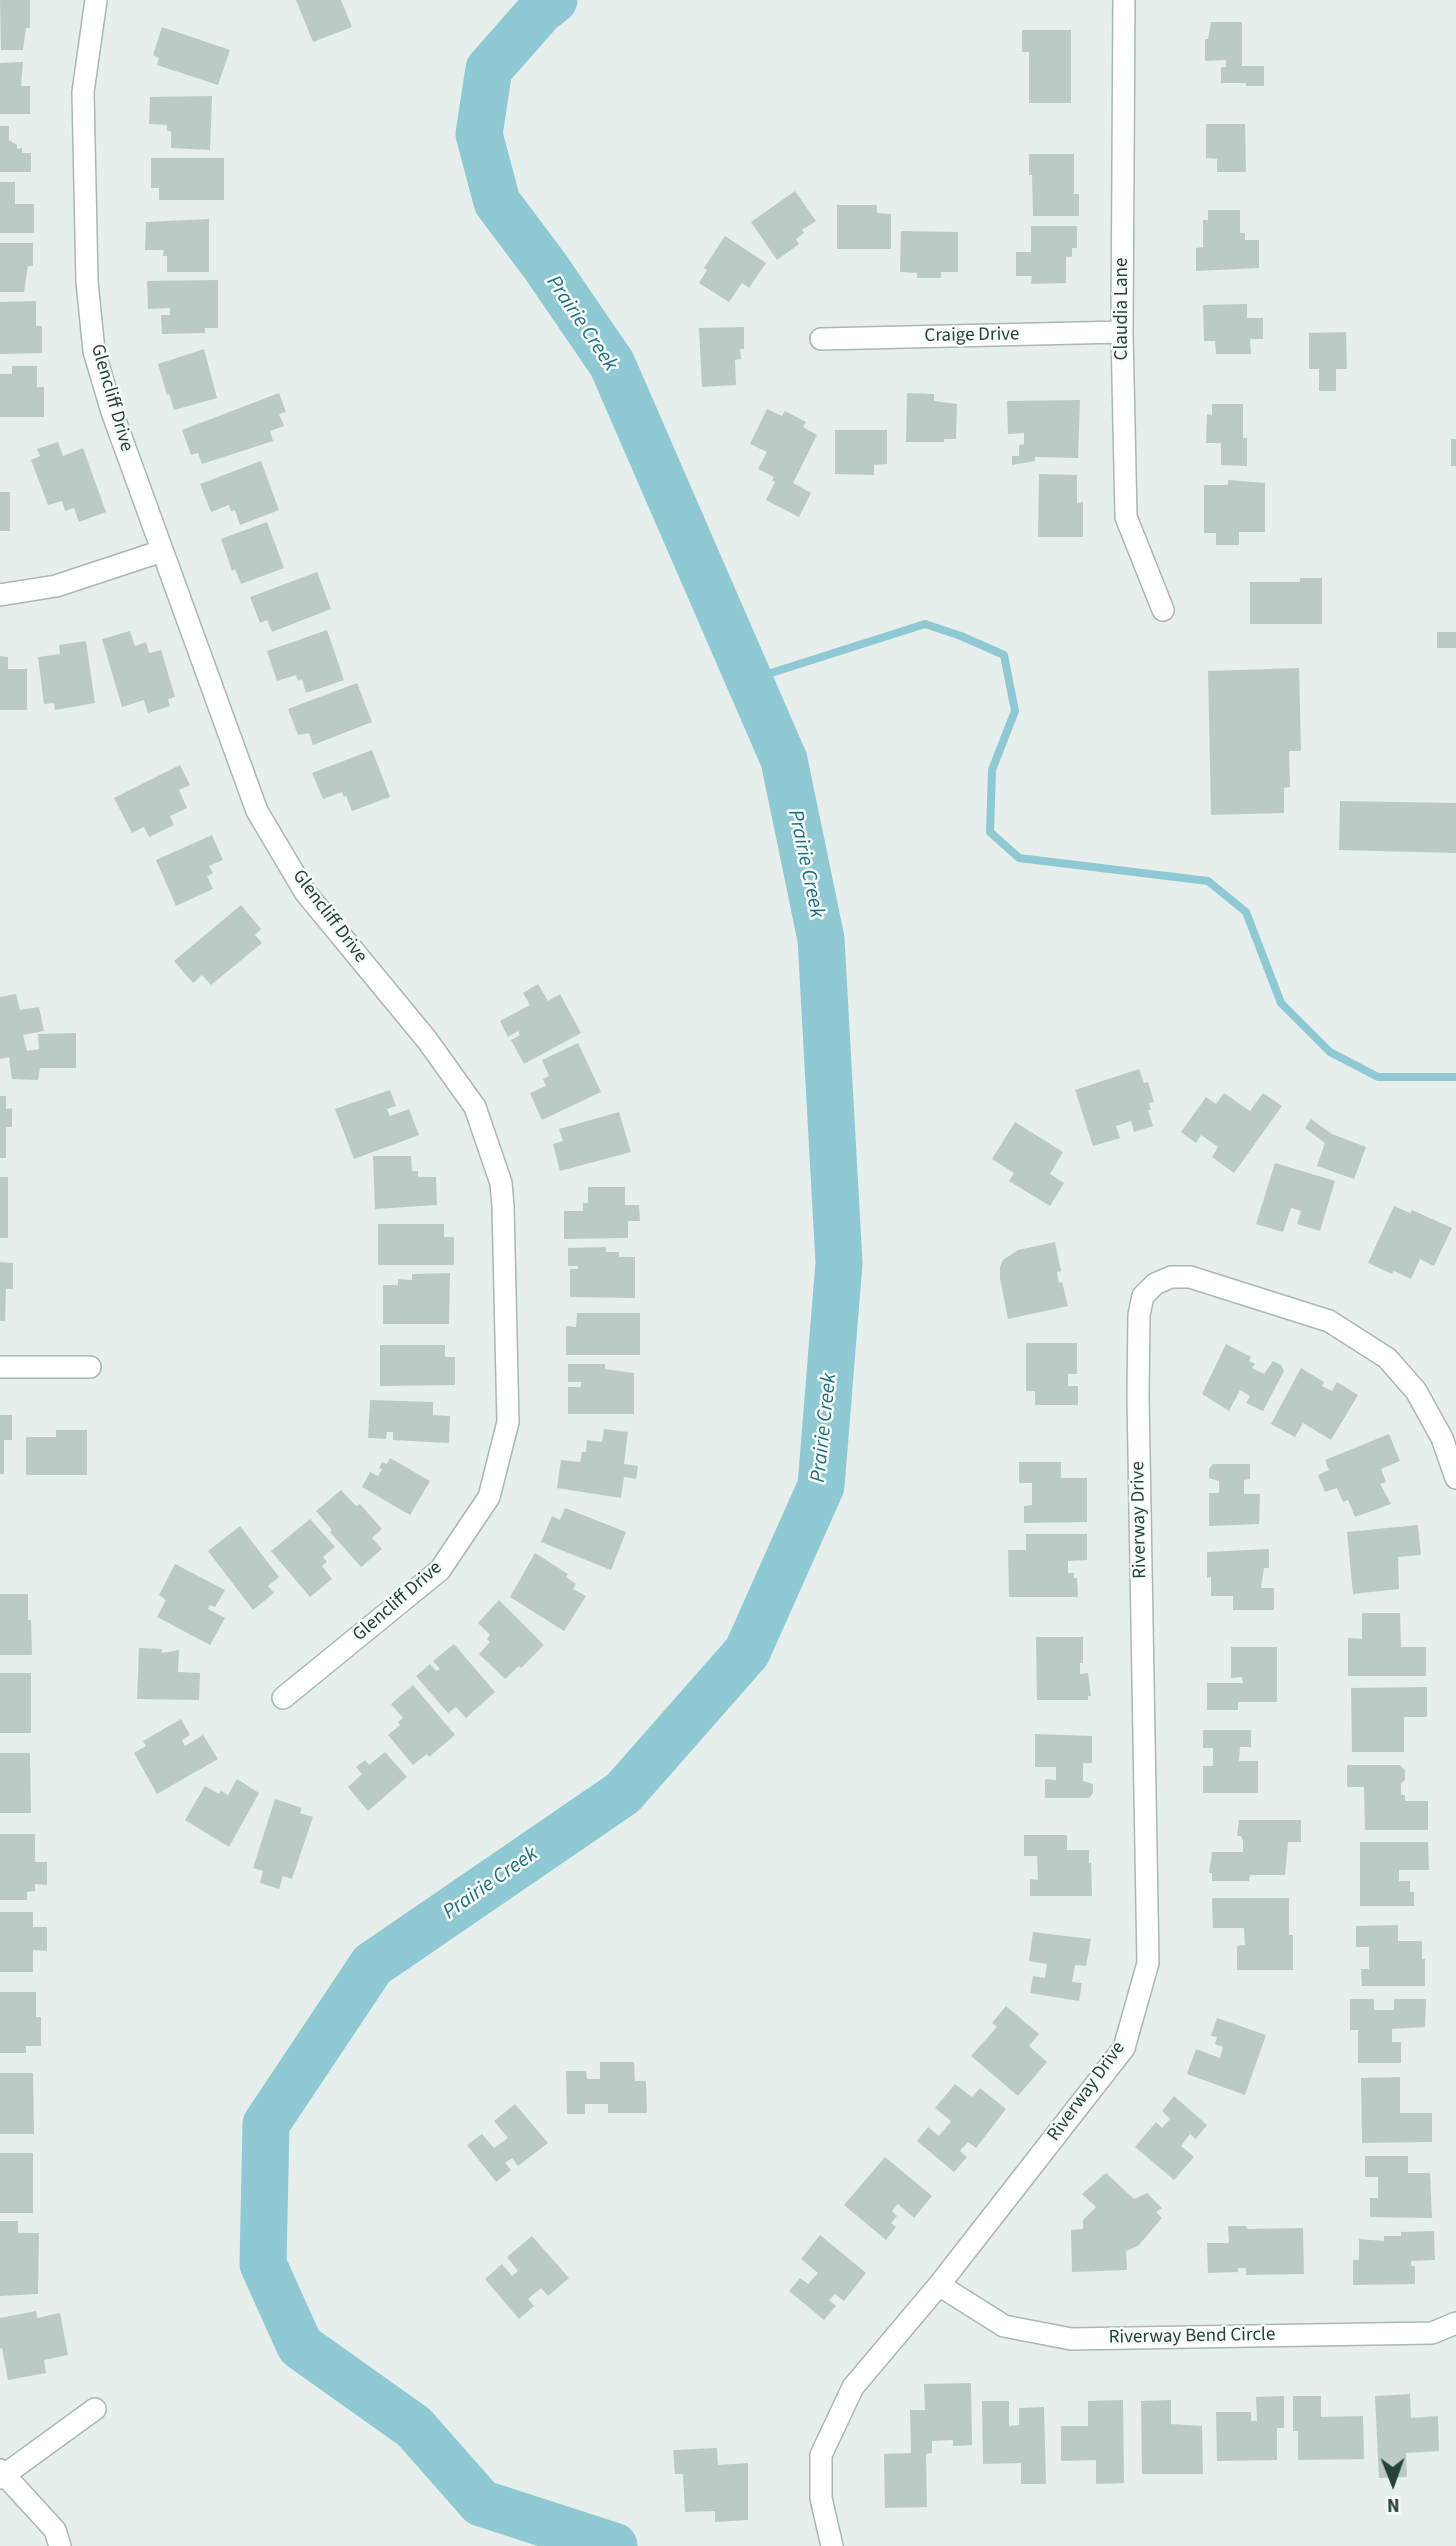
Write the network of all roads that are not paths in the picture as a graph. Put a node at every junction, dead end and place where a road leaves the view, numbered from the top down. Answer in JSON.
{"nodes":[{"id":1,"x":96,"y":0,"type":"edge"},
{"id":2,"x":1124,"y":0,"type":"edge"},
{"id":3,"x":1122,"y":332,"type":"junction"},
{"id":4,"x":821,"y":339,"type":"dead end"},
{"id":5,"x":162,"y":551,"type":"junction"},
{"id":6,"x":0,"y":595,"type":"edge"},
{"id":7,"x":1163,"y":610,"type":"dead end"},
{"id":8,"x":0,"y":1367,"type":"edge"},
{"id":9,"x":90,"y":1367,"type":"dead end"},
{"id":10,"x":1456,"y":1478,"type":"edge"},
{"id":11,"x":283,"y":1698,"type":"dead end"},
{"id":12,"x":939,"y":2285,"type":"junction"},
{"id":13,"x":1456,"y":2323,"type":"edge"},
{"id":14,"x":94,"y":2409,"type":"dead end"},
{"id":15,"x":1,"y":2474,"type":"edge"},
{"id":16,"x":60,"y":2546,"type":"edge"},
{"id":17,"x":832,"y":2546,"type":"edge"}],
"edges":[{"from":1,"to":5,"type":"street","name":"Glencliff Drive"},
{"from":2,"to":3,"type":"street","name":"Claudia Lane"},
{"from":3,"to":4,"type":"street","name":"Craige Drive"},
{"from":3,"to":7,"type":"street","name":"Claudia Lane"},
{"from":5,"to":6,"type":"street"},
{"from":5,"to":11,"type":"street","name":"Glencliff Drive"},
{"from":8,"to":9,"type":"street"},
{"from":10,"to":12,"type":"street","name":"Riverway Drive"},
{"from":12,"to":13,"type":"street","name":"Riverway Bend Circle"},
{"from":12,"to":17,"type":"street","name":"Riverway Drive"},
{"from":14,"to":15,"type":"street"},
{"from":15,"to":16,"type":"street"}]}
